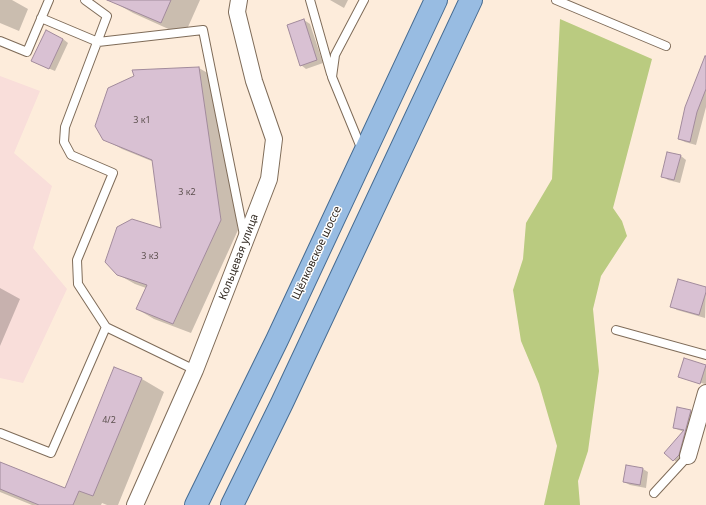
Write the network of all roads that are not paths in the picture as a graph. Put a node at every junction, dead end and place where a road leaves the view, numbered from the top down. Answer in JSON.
{"nodes":[{"id":1,"x":49,"y":0,"type":"edge"},
{"id":2,"x":85,"y":0,"type":"edge"},
{"id":3,"x":239,"y":0,"type":"edge"},
{"id":4,"x":310,"y":0,"type":"edge"},
{"id":5,"x":364,"y":0,"type":"edge"},
{"id":6,"x":436,"y":0,"type":"edge"},
{"id":7,"x":471,"y":0,"type":"edge"},
{"id":8,"x":556,"y":0,"type":"edge"},
{"id":9,"x":41,"y":18,"type":"junction"},
{"id":10,"x":0,"y":41,"type":"edge"},
{"id":11,"x":98,"y":42,"type":"junction"},
{"id":12,"x":666,"y":46,"type":"dead end"},
{"id":13,"x":332,"y":77,"type":"junction"},
{"id":14,"x":363,"y":155,"type":"junction"},
{"id":15,"x":245,"y":241,"type":"junction"},
{"id":16,"x":106,"y":327,"type":"junction"},
{"id":17,"x":616,"y":330,"type":"dead end"},
{"id":18,"x":706,"y":354,"type":"edge"},
{"id":19,"x":195,"y":370,"type":"junction"},
{"id":20,"x":706,"y":393,"type":"edge"},
{"id":21,"x":0,"y":433,"type":"edge"},
{"id":22,"x":688,"y":456,"type":"joint"},
{"id":23,"x":654,"y":493,"type":"dead end"},
{"id":24,"x":135,"y":505,"type":"edge"},
{"id":25,"x":196,"y":505,"type":"edge"},
{"id":26,"x":232,"y":505,"type":"edge"}],
"edges":[{"from":1,"to":9,"type":"lane"},
{"from":2,"to":11,"type":"lane"},
{"from":3,"to":15,"type":"street","name":"Кольцевая улица"},
{"from":4,"to":13,"type":"lane"},
{"from":5,"to":13,"type":"lane"},
{"from":6,"to":14,"type":"main road","name":"Щёлковское шоссе"},
{"from":7,"to":26,"type":"main road"},
{"from":8,"to":12,"type":"lane"},
{"from":9,"to":10,"type":"lane"},
{"from":9,"to":11,"type":"lane"},
{"from":11,"to":15,"type":"lane"},
{"from":11,"to":16,"type":"lane"},
{"from":13,"to":14,"type":"lane"},
{"from":14,"to":25,"type":"main road","name":"Щёлковское шоссе"},
{"from":15,"to":19,"type":"street","name":"Кольцевая улица"},
{"from":16,"to":19,"type":"lane"},
{"from":16,"to":21,"type":"lane"},
{"from":17,"to":18,"type":"lane"},
{"from":19,"to":24,"type":"street","name":"Кольцевая улица"},
{"from":20,"to":22,"type":"street"},
{"from":22,"to":23,"type":"lane"}]}
